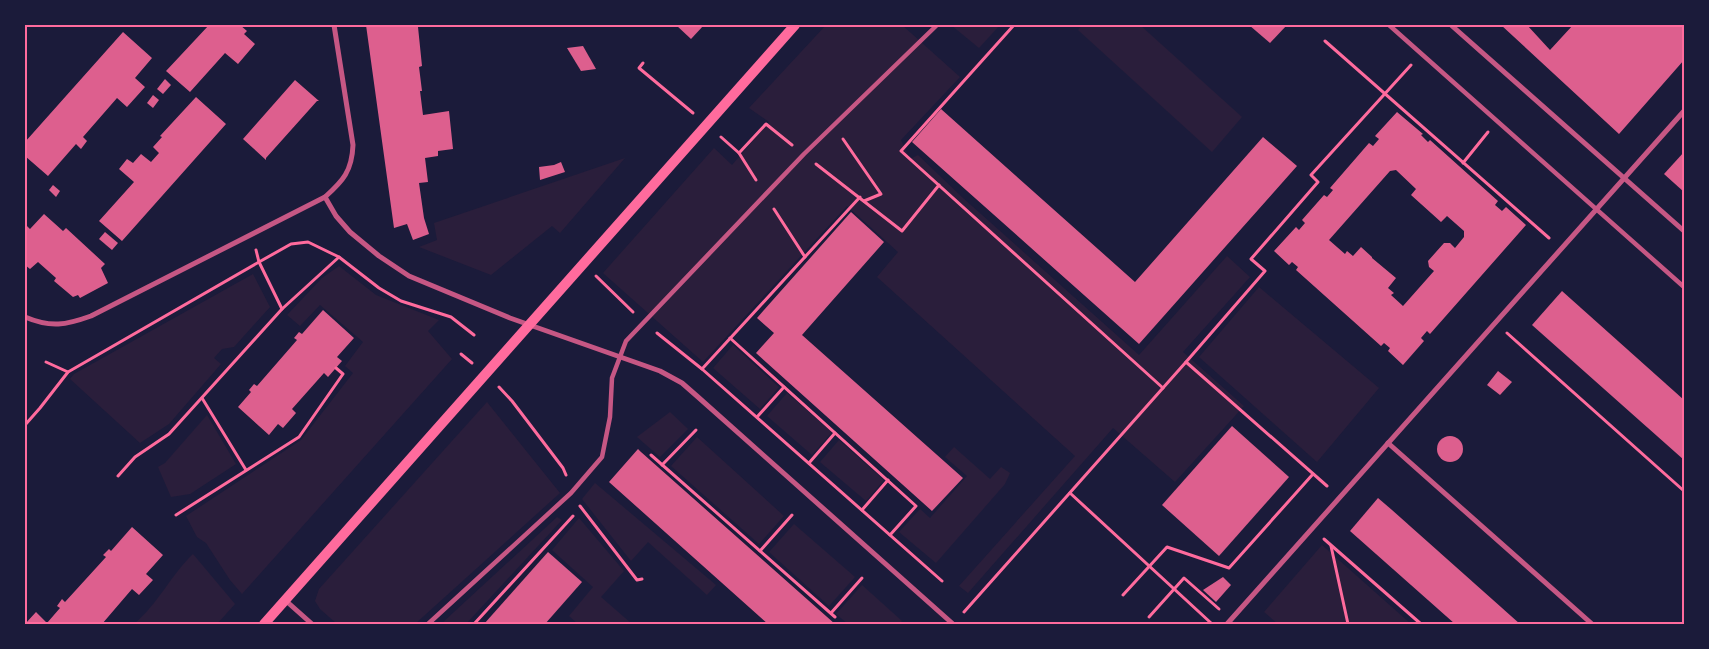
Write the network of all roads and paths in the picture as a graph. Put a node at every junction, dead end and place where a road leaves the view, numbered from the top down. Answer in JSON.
{"nodes":[{"id":1,"x":334,"y":25,"type":"edge"},
{"id":2,"x":796,"y":25,"type":"edge"},
{"id":3,"x":937,"y":25,"type":"edge"},
{"id":4,"x":1014,"y":25,"type":"edge"},
{"id":5,"x":1389,"y":25,"type":"edge"},
{"id":6,"x":1451,"y":25,"type":"edge"},
{"id":7,"x":1325,"y":41,"type":"dead end"},
{"id":8,"x":1421,"y":53,"type":"junction"},
{"id":9,"x":643,"y":63,"type":"dead end"},
{"id":10,"x":1385,"y":95,"type":"junction"},
{"id":11,"x":1684,"y":112,"type":"edge"},
{"id":12,"x":707,"y":125,"type":"junction"},
{"id":13,"x":834,"y":126,"type":"junction"},
{"id":14,"x":804,"y":154,"type":"junction"},
{"id":15,"x":1625,"y":178,"type":"junction"},
{"id":16,"x":939,"y":185,"type":"junction"},
{"id":17,"x":325,"y":197,"type":"junction"},
{"id":18,"x":860,"y":197,"type":"junction"},
{"id":19,"x":864,"y":201,"type":"junction"},
{"id":20,"x":1597,"y":209,"type":"junction"},
{"id":21,"x":1684,"y":230,"type":"edge"},
{"id":22,"x":1555,"y":231,"type":"dead end"},
{"id":23,"x":252,"y":234,"type":"junction"},
{"id":24,"x":339,"y":257,"type":"junction"},
{"id":25,"x":259,"y":262,"type":"junction"},
{"id":26,"x":584,"y":264,"type":"junction"},
{"id":27,"x":1684,"y":287,"type":"edge"},
{"id":28,"x":282,"y":309,"type":"junction"},
{"id":29,"x":25,"y":317,"type":"edge"},
{"id":30,"x":643,"y":322,"type":"junction"},
{"id":31,"x":1496,"y":322,"type":"junction"},
{"id":32,"x":530,"y":324,"type":"junction"},
{"id":33,"x":474,"y":335,"type":"dead end"},
{"id":34,"x":730,"y":338,"type":"junction"},
{"id":35,"x":461,"y":354,"type":"dead end"},
{"id":36,"x":620,"y":356,"type":"junction"},
{"id":37,"x":46,"y":362,"type":"dead end"},
{"id":38,"x":1186,"y":362,"type":"junction"},
{"id":39,"x":336,"y":368,"type":"dead end"},
{"id":40,"x":702,"y":369,"type":"junction"},
{"id":41,"x":68,"y":372,"type":"junction"},
{"id":42,"x":486,"y":374,"type":"junction"},
{"id":43,"x":784,"y":387,"type":"junction"},
{"id":44,"x":1163,"y":388,"type":"junction"},
{"id":45,"x":202,"y":398,"type":"junction"},
{"id":46,"x":757,"y":417,"type":"junction"},
{"id":47,"x":25,"y":425,"type":"edge"},
{"id":48,"x":696,"y":430,"type":"dead end"},
{"id":49,"x":835,"y":433,"type":"junction"},
{"id":50,"x":1388,"y":443,"type":"junction"},
{"id":51,"x":651,"y":455,"type":"dead end"},
{"id":52,"x":809,"y":463,"type":"junction"},
{"id":53,"x":662,"y":465,"type":"junction"},
{"id":54,"x":246,"y":470,"type":"junction"},
{"id":55,"x":1313,"y":474,"type":"junction"},
{"id":56,"x":118,"y":476,"type":"dead end"},
{"id":57,"x":888,"y":480,"type":"junction"},
{"id":58,"x":1684,"y":491,"type":"edge"},
{"id":59,"x":571,"y":493,"type":"junction"},
{"id":60,"x":1070,"y":493,"type":"junction"},
{"id":61,"x":1340,"y":498,"type":"junction"},
{"id":62,"x":862,"y":510,"type":"junction"},
{"id":63,"x":176,"y":514,"type":"dead end"},
{"id":64,"x":574,"y":515,"type":"dead end"},
{"id":65,"x":792,"y":515,"type":"dead end"},
{"id":66,"x":1312,"y":529,"type":"junction"},
{"id":67,"x":890,"y":535,"type":"junction"},
{"id":68,"x":1331,"y":546,"type":"junction"},
{"id":69,"x":760,"y":551,"type":"junction"},
{"id":70,"x":1149,"y":566,"type":"junction"},
{"id":71,"x":862,"y":578,"type":"dead end"},
{"id":72,"x":642,"y":580,"type":"dead end"},
{"id":73,"x":942,"y":581,"type":"dead end"},
{"id":74,"x":1174,"y":589,"type":"junction"},
{"id":75,"x":1123,"y":595,"type":"dead end"},
{"id":76,"x":285,"y":600,"type":"junction"},
{"id":77,"x":831,"y":613,"type":"junction"},
{"id":78,"x":1149,"y":617,"type":"dead end"},
{"id":79,"x":835,"y":618,"type":"dead end"},
{"id":80,"x":959,"y":618,"type":"dead end"},
{"id":81,"x":1229,"y":622,"type":"edge"},
{"id":82,"x":264,"y":624,"type":"edge"},
{"id":83,"x":312,"y":624,"type":"edge"},
{"id":84,"x":428,"y":624,"type":"edge"},
{"id":85,"x":474,"y":624,"type":"edge"},
{"id":86,"x":953,"y":624,"type":"edge"},
{"id":87,"x":1212,"y":624,"type":"edge"},
{"id":88,"x":1348,"y":624,"type":"edge"},
{"id":89,"x":1421,"y":624,"type":"edge"},
{"id":90,"x":1592,"y":624,"type":"edge"}],
"edges":[{"from":1,"to":17,"type":"street"},
{"from":2,"to":12,"type":"main road"},
{"from":3,"to":13,"type":"street"},
{"from":4,"to":16,"type":"path"},
{"from":5,"to":8,"type":"street"},
{"from":6,"to":15,"type":"street"},
{"from":7,"to":10,"type":"path"},
{"from":8,"to":10,"type":"path"},
{"from":8,"to":20,"type":"street"},
{"from":9,"to":12,"type":"path"},
{"from":10,"to":22,"type":"path"},
{"from":10,"to":38,"type":"path"},
{"from":11,"to":15,"type":"street"},
{"from":12,"to":14,"type":"path"},
{"from":12,"to":26,"type":"main road"},
{"from":13,"to":14,"type":"street"},
{"from":13,"to":19,"type":"path"},
{"from":14,"to":18,"type":"path"},
{"from":14,"to":30,"type":"street"},
{"from":15,"to":20,"type":"street"},
{"from":15,"to":21,"type":"street"},
{"from":16,"to":19,"type":"path"},
{"from":16,"to":44,"type":"path"},
{"from":17,"to":23,"type":"street"},
{"from":17,"to":32,"type":"street"},
{"from":18,"to":19,"type":"path"},
{"from":18,"to":34,"type":"path"},
{"from":20,"to":27,"type":"street"},
{"from":20,"to":31,"type":"street"},
{"from":23,"to":25,"type":"path"},
{"from":23,"to":29,"type":"street"},
{"from":24,"to":25,"type":"path"},
{"from":24,"to":28,"type":"path"},
{"from":24,"to":33,"type":"path"},
{"from":25,"to":28,"type":"path"},
{"from":25,"to":41,"type":"path"},
{"from":26,"to":30,"type":"path"},
{"from":26,"to":32,"type":"main road"},
{"from":28,"to":45,"type":"path"},
{"from":30,"to":36,"type":"street"},
{"from":30,"to":40,"type":"path"},
{"from":31,"to":50,"type":"street"},
{"from":31,"to":58,"type":"path"},
{"from":32,"to":36,"type":"street"},
{"from":32,"to":42,"type":"main road"},
{"from":34,"to":40,"type":"path"},
{"from":34,"to":43,"type":"path"},
{"from":35,"to":42,"type":"path"},
{"from":36,"to":59,"type":"street"},
{"from":36,"to":86,"type":"street"},
{"from":37,"to":41,"type":"path"},
{"from":38,"to":44,"type":"path"},
{"from":38,"to":55,"type":"path"},
{"from":39,"to":54,"type":"path"},
{"from":40,"to":46,"type":"path"},
{"from":41,"to":47,"type":"path"},
{"from":42,"to":59,"type":"path"},
{"from":42,"to":76,"type":"main road"},
{"from":43,"to":46,"type":"path"},
{"from":43,"to":49,"type":"path"},
{"from":44,"to":60,"type":"path"},
{"from":45,"to":54,"type":"path"},
{"from":45,"to":56,"type":"path"},
{"from":46,"to":52,"type":"path"},
{"from":48,"to":53,"type":"path"},
{"from":49,"to":52,"type":"path"},
{"from":49,"to":57,"type":"path"},
{"from":50,"to":61,"type":"street"},
{"from":50,"to":90,"type":"street"},
{"from":51,"to":53,"type":"path"},
{"from":52,"to":62,"type":"path"},
{"from":53,"to":69,"type":"path"},
{"from":54,"to":63,"type":"path"},
{"from":55,"to":61,"type":"path"},
{"from":55,"to":70,"type":"path"},
{"from":57,"to":62,"type":"path"},
{"from":57,"to":67,"type":"path"},
{"from":59,"to":72,"type":"path"},
{"from":59,"to":84,"type":"street"},
{"from":60,"to":70,"type":"path"},
{"from":60,"to":80,"type":"path"},
{"from":61,"to":66,"type":"street"},
{"from":62,"to":67,"type":"path"},
{"from":64,"to":85,"type":"path"},
{"from":65,"to":69,"type":"path"},
{"from":66,"to":68,"type":"path"},
{"from":66,"to":81,"type":"street"},
{"from":67,"to":73,"type":"path"},
{"from":68,"to":88,"type":"path"},
{"from":68,"to":89,"type":"path"},
{"from":69,"to":77,"type":"path"},
{"from":70,"to":74,"type":"path"},
{"from":70,"to":75,"type":"path"},
{"from":71,"to":77,"type":"path"},
{"from":74,"to":78,"type":"path"},
{"from":74,"to":81,"type":"path"},
{"from":74,"to":87,"type":"path"},
{"from":76,"to":82,"type":"main road"},
{"from":76,"to":83,"type":"street"},
{"from":77,"to":79,"type":"path"}]}
